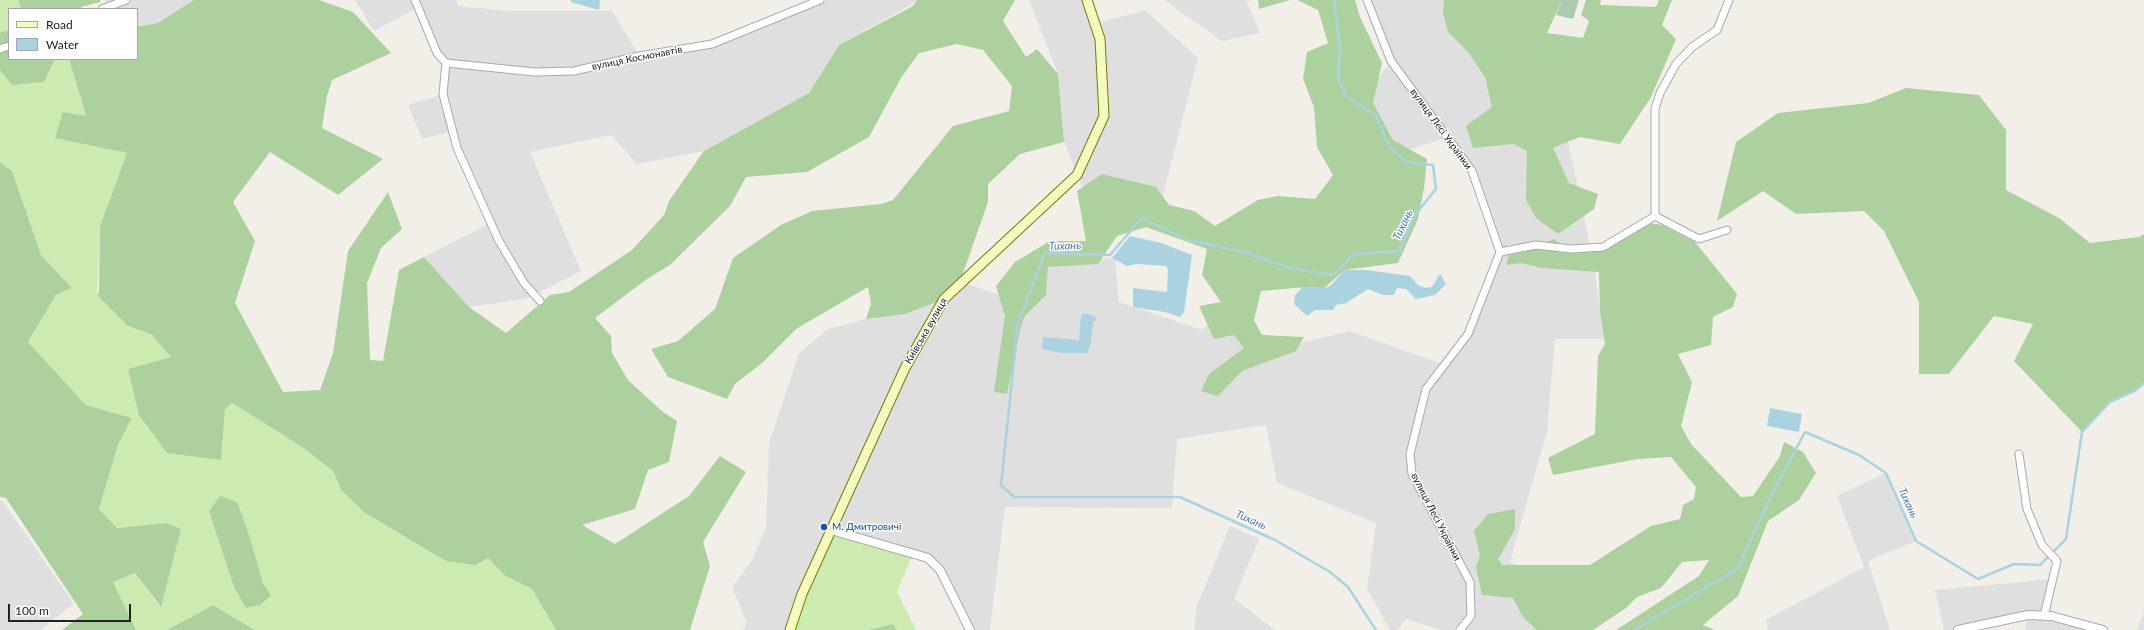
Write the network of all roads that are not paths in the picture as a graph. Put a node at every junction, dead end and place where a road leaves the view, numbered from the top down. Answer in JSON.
{"nodes":[{"id":1,"x":126,"y":0,"type":"edge"},
{"id":2,"x":415,"y":0,"type":"edge"},
{"id":3,"x":820,"y":0,"type":"edge"},
{"id":4,"x":1087,"y":0,"type":"edge"},
{"id":5,"x":1367,"y":0,"type":"edge"},
{"id":6,"x":1730,"y":0,"type":"edge"},
{"id":7,"x":105,"y":8,"type":"edge"},
{"id":8,"x":446,"y":63,"type":"junction"},
{"id":9,"x":1656,"y":216,"type":"junction"},
{"id":10,"x":1727,"y":230,"type":"dead end"},
{"id":11,"x":1500,"y":252,"type":"junction"},
{"id":12,"x":540,"y":301,"type":"dead end"},
{"id":13,"x":2019,"y":454,"type":"dead end"},
{"id":14,"x":831,"y":530,"type":"junction"},
{"id":15,"x":2044,"y":616,"type":"junction"},
{"id":16,"x":790,"y":628,"type":"edge"},
{"id":17,"x":970,"y":630,"type":"edge"},
{"id":18,"x":1460,"y":630,"type":"edge"},
{"id":19,"x":1958,"y":630,"type":"edge"},
{"id":20,"x":2103,"y":630,"type":"edge"}],
"edges":[{"from":1,"to":7,"type":"street"},
{"from":2,"to":8,"type":"street"},
{"from":3,"to":8,"type":"street","name":"вулиця Космонавтів"},
{"from":4,"to":14,"type":"main road","name":"Київська вулиця"},
{"from":5,"to":11,"type":"street","name":"вулиця Лесі Українки"},
{"from":6,"to":9,"type":"street"},
{"from":8,"to":12,"type":"street"},
{"from":9,"to":10,"type":"street"},
{"from":9,"to":11,"type":"street"},
{"from":11,"to":18,"type":"street","name":"вулиця Лесі Українки"},
{"from":13,"to":15,"type":"street"},
{"from":14,"to":16,"type":"main road","name":"Київська вулиця"},
{"from":14,"to":17,"type":"street"},
{"from":15,"to":19,"type":"street"},
{"from":15,"to":20,"type":"street"}]}
